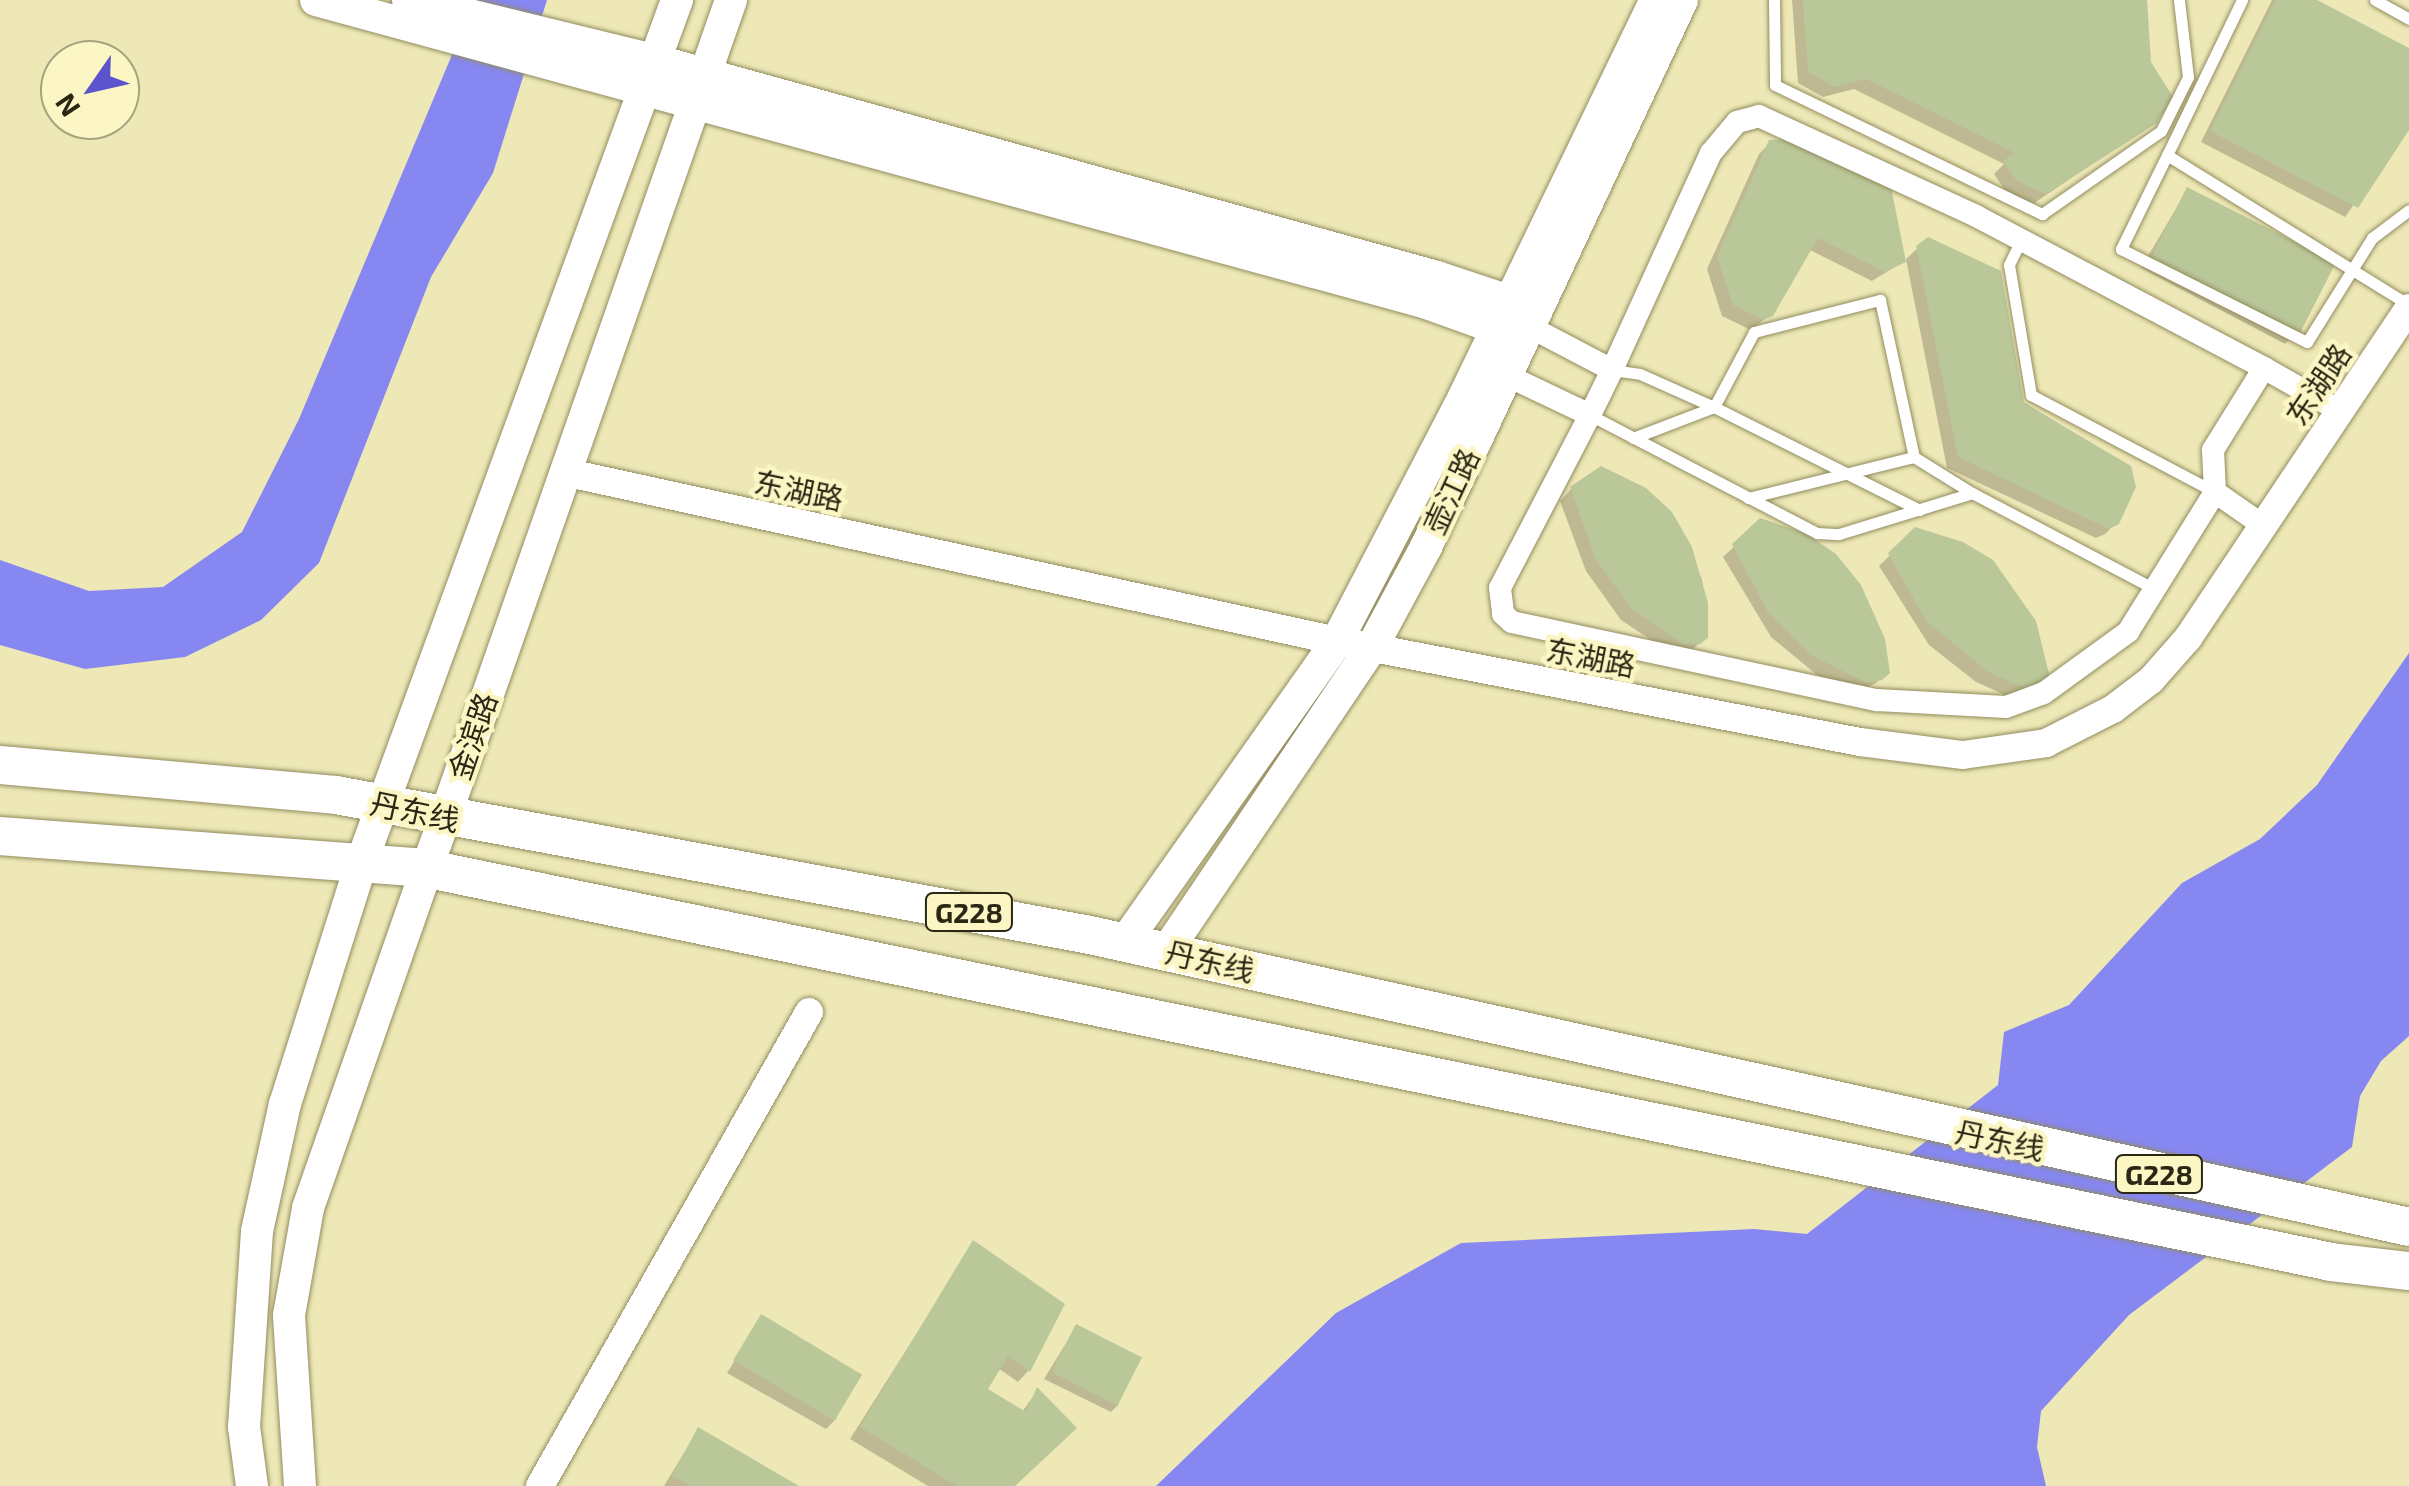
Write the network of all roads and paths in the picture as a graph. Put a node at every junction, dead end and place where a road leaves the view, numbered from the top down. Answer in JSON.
{"nodes":[{"id":1,"x":316,"y":0,"type":"edge"},
{"id":2,"x":677,"y":0,"type":"edge"},
{"id":3,"x":731,"y":0,"type":"edge"},
{"id":4,"x":1656,"y":0,"type":"edge"},
{"id":5,"x":1682,"y":0,"type":"edge"},
{"id":6,"x":1774,"y":0,"type":"edge"},
{"id":7,"x":2179,"y":0,"type":"edge"},
{"id":8,"x":2242,"y":0,"type":"edge"},
{"id":9,"x":2375,"y":0,"type":"edge"},
{"id":10,"x":408,"y":9,"type":"edge"},
{"id":11,"x":2409,"y":19,"type":"edge"},
{"id":12,"x":649,"y":75,"type":"junction"},
{"id":13,"x":699,"y":91,"type":"junction"},
{"id":14,"x":2167,"y":155,"type":"junction"},
{"id":15,"x":2409,"y":210,"type":"edge"},
{"id":16,"x":2021,"y":240,"type":"junction"},
{"id":17,"x":2348,"y":270,"type":"junction"},
{"id":18,"x":2409,"y":307,"type":"edge"},
{"id":19,"x":1519,"y":321,"type":"junction"},
{"id":20,"x":2264,"y":368,"type":"junction"},
{"id":21,"x":1612,"y":370,"type":"junction"},
{"id":22,"x":1506,"y":375,"type":"junction"},
{"id":23,"x":1714,"y":407,"type":"junction"},
{"id":24,"x":2340,"y":411,"type":"junction"},
{"id":25,"x":1590,"y":416,"type":"junction"},
{"id":26,"x":1633,"y":438,"type":"junction"},
{"id":27,"x":1914,"y":457,"type":"junction"},
{"id":28,"x":564,"y":472,"type":"junction"},
{"id":29,"x":1842,"y":472,"type":"junction"},
{"id":30,"x":2214,"y":492,"type":"junction"},
{"id":31,"x":1972,"y":493,"type":"junction"},
{"id":32,"x":1748,"y":498,"type":"junction"},
{"id":33,"x":1920,"y":510,"type":"junction"},
{"id":34,"x":2261,"y":524,"type":"junction"},
{"id":35,"x":2155,"y":589,"type":"junction"},
{"id":36,"x":1338,"y":641,"type":"junction"},
{"id":37,"x":1372,"y":648,"type":"junction"},
{"id":38,"x":0,"y":765,"type":"edge"},
{"id":39,"x":384,"y":804,"type":"junction"},
{"id":40,"x":444,"y":818,"type":"junction"},
{"id":41,"x":0,"y":836,"type":"edge"},
{"id":42,"x":626,"y":848,"type":"junction"},
{"id":43,"x":362,"y":861,"type":"junction"},
{"id":44,"x":424,"y":868,"type":"junction"},
{"id":45,"x":610,"y":905,"type":"junction"},
{"id":46,"x":1125,"y":942,"type":"junction"},
{"id":47,"x":1166,"y":952,"type":"junction"},
{"id":48,"x":809,"y":1012,"type":"dead end"},
{"id":49,"x":2400,"y":1225,"type":"edge"},
{"id":50,"x":2409,"y":1271,"type":"edge"},
{"id":51,"x":252,"y":1486,"type":"edge"},
{"id":52,"x":300,"y":1486,"type":"edge"},
{"id":53,"x":540,"y":1486,"type":"edge"}],
"edges":[{"from":1,"to":10,"type":"main road"},
{"from":2,"to":12,"type":"main road","name":"金滨路"},
{"from":3,"to":13,"type":"main road","name":"金滨路"},
{"from":4,"to":19,"type":"main road","name":"壶江路"},
{"from":5,"to":19,"type":"main road","name":"壶江路"},
{"from":6,"to":7,"type":"lane"},
{"from":8,"to":14,"type":"lane"},
{"from":9,"to":11,"type":"lane"},
{"from":10,"to":12,"type":"main road"},
{"from":12,"to":13,"type":"main road"},
{"from":12,"to":39,"type":"main road","name":"金滨路"},
{"from":13,"to":19,"type":"main road"},
{"from":13,"to":28,"type":"main road","name":"金滨路"},
{"from":14,"to":17,"type":"lane"},
{"from":14,"to":17,"type":"lane"},
{"from":15,"to":17,"type":"lane"},
{"from":16,"to":20,"type":"street"},
{"from":16,"to":21,"type":"street"},
{"from":16,"to":30,"type":"lane"},
{"from":17,"to":18,"type":"lane"},
{"from":18,"to":24,"type":"street","name":"东湖路"},
{"from":19,"to":21,"type":"street"},
{"from":19,"to":22,"type":"main road","name":"壶江路"},
{"from":19,"to":36,"type":"main road","name":"壶江路"},
{"from":20,"to":24,"type":"street"},
{"from":20,"to":30,"type":"street"},
{"from":21,"to":23,"type":"lane"},
{"from":21,"to":25,"type":"street"},
{"from":22,"to":25,"type":"street"},
{"from":22,"to":37,"type":"main road","name":"壶江路"},
{"from":23,"to":26,"type":"lane"},
{"from":23,"to":27,"type":"lane"},
{"from":23,"to":29,"type":"lane"},
{"from":24,"to":34,"type":"street","name":"东湖路"},
{"from":25,"to":26,"type":"lane"},
{"from":25,"to":35,"type":"street"},
{"from":26,"to":32,"type":"lane"},
{"from":27,"to":29,"type":"lane"},
{"from":27,"to":31,"type":"lane"},
{"from":28,"to":36,"type":"street","name":"东湖路"},
{"from":28,"to":40,"type":"main road","name":"金滨路"},
{"from":29,"to":32,"type":"lane"},
{"from":29,"to":33,"type":"lane"},
{"from":30,"to":34,"type":"street"},
{"from":30,"to":35,"type":"street"},
{"from":31,"to":33,"type":"lane"},
{"from":31,"to":35,"type":"lane"},
{"from":32,"to":33,"type":"lane"},
{"from":34,"to":37,"type":"street","name":"东湖路"},
{"from":36,"to":37,"type":"street","name":"东湖路"},
{"from":36,"to":46,"type":"main road","name":"壶江路"},
{"from":37,"to":47,"type":"main road","name":"壶江路"},
{"from":38,"to":39,"type":"highway","name":"丹东线","number":"G228"},
{"from":39,"to":40,"type":"highway","name":"丹东线","number":"G228"},
{"from":39,"to":43,"type":"main road","name":"金滨路"},
{"from":40,"to":42,"type":"highway","name":"丹东线","number":"G228"},
{"from":40,"to":44,"type":"main road","name":"金滨路"},
{"from":41,"to":43,"type":"highway","name":"丹东线","number":"G228"},
{"from":42,"to":45,"type":"highway"},
{"from":42,"to":46,"type":"highway","name":"丹东线","number":"G228"},
{"from":43,"to":44,"type":"highway","name":"丹东线","number":"G228"},
{"from":43,"to":51,"type":"main road","name":"金滨路"},
{"from":44,"to":45,"type":"highway","name":"丹东线","number":"G228"},
{"from":44,"to":52,"type":"main road","name":"金滨路"},
{"from":45,"to":50,"type":"highway","name":"丹东线","number":"G228"},
{"from":46,"to":47,"type":"highway","name":"丹东线","number":"G228"},
{"from":47,"to":49,"type":"highway","name":"丹东线","number":"G228"},
{"from":48,"to":53,"type":"street"}]}
